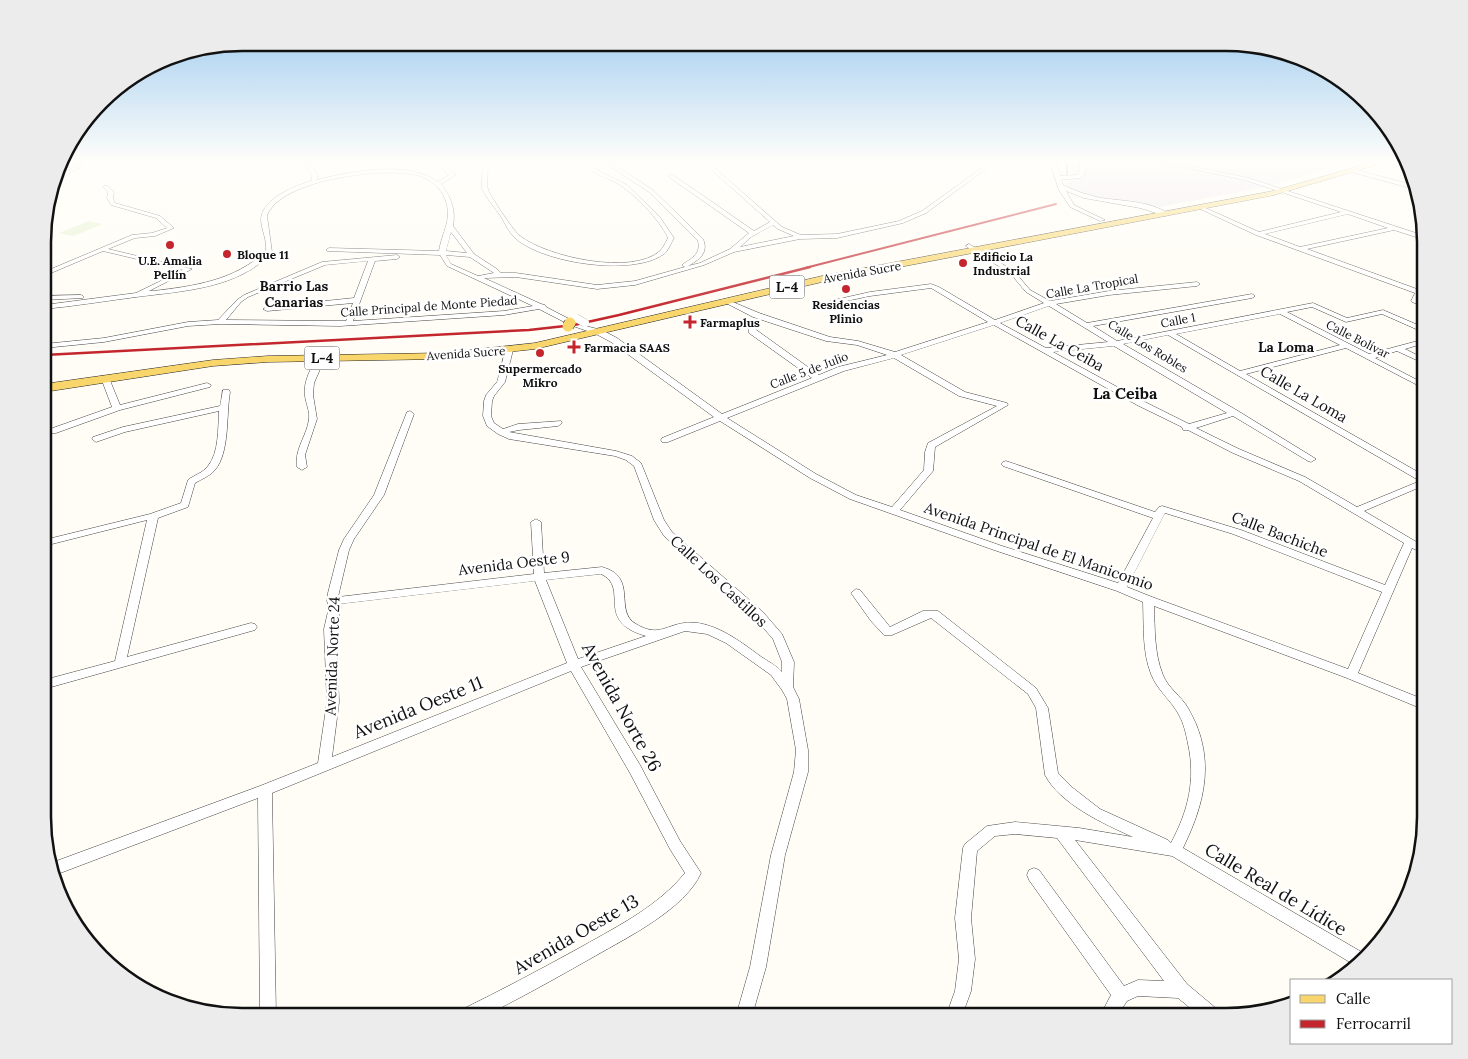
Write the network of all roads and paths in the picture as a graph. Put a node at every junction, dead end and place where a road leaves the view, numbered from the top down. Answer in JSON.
{"nodes":[{"id":1,"x":142,"y":212,"type":"edge"},
{"id":2,"x":266,"y":212,"type":"edge"},
{"id":3,"x":450,"y":212,"type":"edge"},
{"id":4,"x":501,"y":212,"type":"edge"},
{"id":5,"x":652,"y":212,"type":"edge"},
{"id":6,"x":673,"y":212,"type":"edge"},
{"id":7,"x":723,"y":212,"type":"edge"},
{"id":8,"x":763,"y":212,"type":"edge"},
{"id":9,"x":923,"y":212,"type":"edge"},
{"id":10,"x":1084,"y":212,"type":"edge"},
{"id":11,"x":1159,"y":212,"type":"edge"},
{"id":12,"x":1160,"y":212,"type":"edge"},
{"id":13,"x":1211,"y":212,"type":"edge"},
{"id":14,"x":1345,"y":212,"type":"edge"},
{"id":15,"x":1348,"y":212,"type":"edge"},
{"id":16,"x":1102,"y":220,"type":"junction"},
{"id":17,"x":774,"y":222,"type":"junction"},
{"id":18,"x":450,"y":226,"type":"junction"},
{"id":19,"x":1395,"y":228,"type":"junction"},
{"id":20,"x":753,"y":233,"type":"junction"},
{"id":21,"x":1258,"y":234,"type":"junction"},
{"id":22,"x":1416,"y":235,"type":"edge"},
{"id":23,"x":800,"y":237,"type":"junction"},
{"id":24,"x":973,"y":248,"type":"junction"},
{"id":25,"x":1300,"y":249,"type":"junction"},
{"id":26,"x":102,"y":250,"type":"junction"},
{"id":27,"x":329,"y":250,"type":"dead end"},
{"id":28,"x":732,"y":250,"type":"junction"},
{"id":29,"x":443,"y":253,"type":"junction"},
{"id":30,"x":472,"y":255,"type":"junction"},
{"id":31,"x":397,"y":257,"type":"dead end"},
{"id":32,"x":372,"y":259,"type":"junction"},
{"id":33,"x":51,"y":271,"type":"edge"},
{"id":34,"x":499,"y":274,"type":"junction"},
{"id":35,"x":666,"y":275,"type":"junction"},
{"id":36,"x":476,"y":278,"type":"junction"},
{"id":37,"x":1197,"y":284,"type":"dead end"},
{"id":38,"x":1417,"y":291,"type":"edge"},
{"id":39,"x":137,"y":295,"type":"junction"},
{"id":40,"x":1252,"y":296,"type":"dead end"},
{"id":41,"x":51,"y":298,"type":"edge"},
{"id":42,"x":358,"y":300,"type":"junction"},
{"id":43,"x":90,"y":302,"type":"junction"},
{"id":44,"x":726,"y":302,"type":"junction"},
{"id":45,"x":832,"y":302,"type":"dead end"},
{"id":46,"x":1052,"y":303,"type":"junction"},
{"id":47,"x":51,"y":306,"type":"edge"},
{"id":48,"x":544,"y":306,"type":"junction"},
{"id":49,"x":267,"y":309,"type":"dead end"},
{"id":50,"x":1280,"y":311,"type":"junction"},
{"id":51,"x":220,"y":322,"type":"junction"},
{"id":52,"x":994,"y":322,"type":"junction"},
{"id":53,"x":349,"y":323,"type":"junction"},
{"id":54,"x":580,"y":325,"type":"junction"},
{"id":55,"x":1088,"y":325,"type":"junction"},
{"id":56,"x":1417,"y":327,"type":"edge"},
{"id":57,"x":752,"y":331,"type":"dead end"},
{"id":58,"x":1169,"y":333,"type":"junction"},
{"id":59,"x":552,"y":336,"type":"junction"},
{"id":60,"x":1118,"y":343,"type":"junction"},
{"id":61,"x":1417,"y":343,"type":"edge"},
{"id":62,"x":51,"y":345,"type":"edge"},
{"id":63,"x":1346,"y":346,"type":"junction"},
{"id":64,"x":1399,"y":349,"type":"junction"},
{"id":65,"x":509,"y":350,"type":"junction"},
{"id":66,"x":1046,"y":350,"type":"junction"},
{"id":67,"x":894,"y":355,"type":"junction"},
{"id":68,"x":1368,"y":357,"type":"junction"},
{"id":69,"x":321,"y":358,"type":"junction"},
{"id":70,"x":1417,"y":358,"type":"edge"},
{"id":71,"x":1240,"y":373,"type":"junction"},
{"id":72,"x":105,"y":378,"type":"junction"},
{"id":73,"x":818,"y":378,"type":"junction"},
{"id":74,"x":51,"y":381,"type":"edge"},
{"id":75,"x":1417,"y":383,"type":"edge"},
{"id":76,"x":207,"y":385,"type":"dead end"},
{"id":77,"x":51,"y":387,"type":"edge"},
{"id":78,"x":226,"y":392,"type":"dead end"},
{"id":79,"x":117,"y":408,"type":"junction"},
{"id":80,"x":222,"y":408,"type":"junction"},
{"id":81,"x":1235,"y":412,"type":"junction"},
{"id":82,"x":410,"y":414,"type":"dead end"},
{"id":83,"x":721,"y":418,"type":"junction"},
{"id":84,"x":558,"y":423,"type":"dead end"},
{"id":85,"x":1186,"y":428,"type":"junction"},
{"id":86,"x":53,"y":430,"type":"dead end"},
{"id":87,"x":500,"y":432,"type":"junction"},
{"id":88,"x":96,"y":439,"type":"dead end"},
{"id":89,"x":665,"y":440,"type":"dead end"},
{"id":90,"x":1310,"y":459,"type":"dead end"},
{"id":91,"x":1006,"y":464,"type":"dead end"},
{"id":92,"x":302,"y":467,"type":"dead end"},
{"id":93,"x":1417,"y":476,"type":"edge"},
{"id":94,"x":1417,"y":484,"type":"edge"},
{"id":95,"x":1356,"y":511,"type":"junction"},
{"id":96,"x":893,"y":512,"type":"junction"},
{"id":97,"x":1159,"y":512,"type":"junction"},
{"id":98,"x":153,"y":516,"type":"junction"},
{"id":99,"x":536,"y":522,"type":"dead end"},
{"id":100,"x":51,"y":540,"type":"edge"},
{"id":101,"x":1410,"y":543,"type":"junction"},
{"id":102,"x":1417,"y":547,"type":"edge"},
{"id":103,"x":539,"y":577,"type":"junction"},
{"id":104,"x":1121,"y":588,"type":"junction"},
{"id":105,"x":1387,"y":590,"type":"junction"},
{"id":106,"x":856,"y":593,"type":"dead end"},
{"id":107,"x":1148,"y":600,"type":"junction"},
{"id":108,"x":332,"y":602,"type":"junction"},
{"id":109,"x":251,"y":627,"type":"dead end"},
{"id":110,"x":659,"y":635,"type":"junction"},
{"id":111,"x":120,"y":663,"type":"junction"},
{"id":112,"x":574,"y":665,"type":"junction"},
{"id":113,"x":1351,"y":675,"type":"junction"},
{"id":114,"x":51,"y":683,"type":"edge"},
{"id":115,"x":787,"y":687,"type":"junction"},
{"id":116,"x":1417,"y":702,"type":"edge"},
{"id":117,"x":324,"y":766,"type":"junction"},
{"id":118,"x":265,"y":790,"type":"junction"},
{"id":119,"x":1061,"y":832,"type":"junction"},
{"id":120,"x":1175,"y":850,"type":"junction"},
{"id":121,"x":58,"y":867,"type":"edge"},
{"id":122,"x":694,"y":873,"type":"joint"},
{"id":123,"x":1034,"y":875,"type":"dead end"},
{"id":124,"x":1355,"y":957,"type":"edge"},
{"id":125,"x":1181,"y":990,"type":"junction"},
{"id":126,"x":1121,"y":994,"type":"junction"},
{"id":127,"x":268,"y":1008,"type":"edge"},
{"id":128,"x":483,"y":1008,"type":"edge"},
{"id":129,"x":746,"y":1008,"type":"edge"},
{"id":130,"x":957,"y":1008,"type":"edge"},
{"id":131,"x":1113,"y":1008,"type":"edge"},
{"id":132,"x":1202,"y":1008,"type":"edge"}],
"edges":[{"from":1,"to":26,"type":"street"},
{"from":2,"to":39,"type":"street"},
{"from":3,"to":18,"type":"street"},
{"from":4,"to":5,"type":"street"},
{"from":6,"to":35,"type":"street"},
{"from":7,"to":20,"type":"street"},
{"from":8,"to":17,"type":"street"},
{"from":9,"to":23,"type":"street"},
{"from":10,"to":16,"type":"street"},
{"from":11,"to":16,"type":"main road","name":"Avenida Sucre","number":"L-4"},
{"from":12,"to":24,"type":"main road","name":"Avenida Sucre","number":"L-4"},
{"from":13,"to":21,"type":"street"},
{"from":14,"to":21,"type":"street"},
{"from":15,"to":19,"type":"street"},
{"from":16,"to":24,"type":"main road","name":"Avenida Sucre","number":"L-4"},
{"from":17,"to":20,"type":"street"},
{"from":17,"to":23,"type":"street"},
{"from":18,"to":29,"type":"street"},
{"from":18,"to":30,"type":"street"},
{"from":19,"to":22,"type":"street"},
{"from":19,"to":25,"type":"street"},
{"from":20,"to":28,"type":"street"},
{"from":21,"to":25,"type":"street"},
{"from":23,"to":28,"type":"street"},
{"from":24,"to":44,"type":"main road","name":"Avenida Sucre","number":"L-4"},
{"from":24,"to":46,"type":"street","name":"Calle Los Robles"},
{"from":24,"to":54,"type":"main road","name":"Avenida Sucre","number":"L-4"},
{"from":25,"to":38,"type":"street"},
{"from":26,"to":33,"type":"street"},
{"from":26,"to":39,"type":"street"},
{"from":27,"to":29,"type":"street"},
{"from":28,"to":35,"type":"street"},
{"from":29,"to":30,"type":"street"},
{"from":29,"to":36,"type":"street"},
{"from":30,"to":34,"type":"street"},
{"from":31,"to":32,"type":"street"},
{"from":32,"to":42,"type":"street"},
{"from":32,"to":51,"type":"street"},
{"from":34,"to":35,"type":"street"},
{"from":34,"to":36,"type":"street"},
{"from":34,"to":48,"type":"street"},
{"from":36,"to":48,"type":"street"},
{"from":37,"to":46,"type":"street","name":"Calle La Tropical"},
{"from":39,"to":43,"type":"street"},
{"from":40,"to":55,"type":"street"},
{"from":41,"to":43,"type":"street"},
{"from":42,"to":49,"type":"street"},
{"from":42,"to":53,"type":"street"},
{"from":43,"to":47,"type":"street"},
{"from":44,"to":54,"type":"main road","name":"Avenida Sucre","number":"L-4"},
{"from":44,"to":67,"type":"street"},
{"from":45,"to":52,"type":"street","name":"Calle La Ceiba"},
{"from":46,"to":52,"type":"street","name":"Calle La Tropical"},
{"from":46,"to":55,"type":"street","name":"Calle Los Robles"},
{"from":48,"to":53,"type":"street","name":"Calle Principal de Monte Piedad"},
{"from":48,"to":54,"type":"street","name":"Avenida Principal de El Manicomio"},
{"from":50,"to":56,"type":"street","name":"Calle 1"},
{"from":50,"to":58,"type":"street","name":"Calle 1"},
{"from":50,"to":63,"type":"street","name":"Calle Bolívar"},
{"from":51,"to":53,"type":"street","name":"Calle Principal de Monte Piedad"},
{"from":51,"to":62,"type":"street","name":"Calle Principal de Monte Piedad"},
{"from":52,"to":66,"type":"street","name":"Calle La Ceiba"},
{"from":52,"to":67,"type":"street","name":"Calle 5 de Julio"},
{"from":54,"to":59,"type":"main road","name":"Avenida Sucre","number":"L-4"},
{"from":54,"to":59,"type":"main road"},
{"from":54,"to":65,"type":"main road","name":"Avenida Sucre","number":"L-4"},
{"from":54,"to":83,"type":"street","name":"Avenida Principal de El Manicomio"},
{"from":55,"to":60,"type":"street","name":"Calle Los Robles"},
{"from":57,"to":73,"type":"street"},
{"from":58,"to":60,"type":"street","name":"Calle 1"},
{"from":58,"to":71,"type":"street","name":"Calle La Loma"},
{"from":59,"to":74,"type":"main road","name":"Avenida Sucre","number":"L-4"},
{"from":60,"to":66,"type":"street","name":"Calle 1"},
{"from":60,"to":81,"type":"street","name":"Calle Los Robles"},
{"from":61,"to":64,"type":"street"},
{"from":63,"to":68,"type":"street","name":"Calle Bolívar"},
{"from":63,"to":71,"type":"street"},
{"from":64,"to":68,"type":"street"},
{"from":64,"to":70,"type":"street"},
{"from":65,"to":69,"type":"main road","name":"Avenida Sucre","number":"L-4"},
{"from":65,"to":87,"type":"street"},
{"from":66,"to":85,"type":"street","name":"Calle La Ceiba"},
{"from":67,"to":73,"type":"street","name":"Calle 5 de Julio"},
{"from":67,"to":96,"type":"street"},
{"from":68,"to":75,"type":"street","name":"Calle Bolívar"},
{"from":69,"to":72,"type":"main road","name":"Avenida Sucre","number":"L-4"},
{"from":69,"to":92,"type":"street"},
{"from":71,"to":93,"type":"street","name":"Calle La Loma"},
{"from":72,"to":77,"type":"main road","name":"Avenida Sucre","number":"L-4"},
{"from":72,"to":79,"type":"street"},
{"from":73,"to":83,"type":"street","name":"Calle 5 de Julio"},
{"from":76,"to":79,"type":"street"},
{"from":78,"to":80,"type":"street"},
{"from":79,"to":86,"type":"street"},
{"from":80,"to":88,"type":"street"},
{"from":80,"to":98,"type":"street"},
{"from":81,"to":85,"type":"street"},
{"from":81,"to":90,"type":"street","name":"Calle Los Robles"},
{"from":82,"to":108,"type":"street","name":"Avenida Norte 24"},
{"from":83,"to":89,"type":"street","name":"Calle 5 de Julio"},
{"from":83,"to":96,"type":"street","name":"Avenida Principal de El Manicomio"},
{"from":84,"to":87,"type":"street"},
{"from":85,"to":95,"type":"street","name":"Calle La Ceiba"},
{"from":87,"to":115,"type":"street","name":"Calle Los Castillos"},
{"from":91,"to":97,"type":"street","name":"Calle Bachiche"},
{"from":94,"to":95,"type":"street"},
{"from":95,"to":101,"type":"street","name":"Calle La Ceiba"},
{"from":96,"to":104,"type":"street","name":"Avenida Principal de El Manicomio"},
{"from":97,"to":104,"type":"street"},
{"from":97,"to":105,"type":"street","name":"Calle Bachiche"},
{"from":98,"to":100,"type":"street"},
{"from":98,"to":111,"type":"street"},
{"from":99,"to":103,"type":"street","name":"Avenida Norte 26"},
{"from":101,"to":102,"type":"street","name":"Calle La Ceiba"},
{"from":101,"to":105,"type":"street"},
{"from":103,"to":108,"type":"street","name":"Avenida Oeste 9"},
{"from":103,"to":110,"type":"street","name":"Avenida Oeste 9"},
{"from":103,"to":112,"type":"street","name":"Avenida Norte 26"},
{"from":104,"to":107,"type":"street","name":"Avenida Principal de El Manicomio"},
{"from":105,"to":113,"type":"street"},
{"from":106,"to":120,"type":"street"},
{"from":107,"to":113,"type":"street","name":"Avenida Principal de El Manicomio"},
{"from":107,"to":120,"type":"street"},
{"from":108,"to":117,"type":"street","name":"Avenida Norte 24"},
{"from":109,"to":111,"type":"street"},
{"from":110,"to":112,"type":"street","name":"Avenida Oeste 11"},
{"from":110,"to":115,"type":"street","name":"Avenida Oeste 11"},
{"from":111,"to":114,"type":"street"},
{"from":112,"to":117,"type":"street","name":"Avenida Oeste 11"},
{"from":112,"to":122,"type":"street","name":"Avenida Norte 26"},
{"from":113,"to":116,"type":"street","name":"Avenida Principal de El Manicomio"},
{"from":115,"to":129,"type":"street","name":"Calle Los Castillos"},
{"from":117,"to":118,"type":"street","name":"Avenida Oeste 11"},
{"from":118,"to":121,"type":"street","name":"Avenida Oeste 11"},
{"from":118,"to":127,"type":"street"},
{"from":119,"to":120,"type":"street","name":"Calle Real de Lídice"},
{"from":119,"to":125,"type":"street"},
{"from":119,"to":130,"type":"street","name":"Calle Real de Lídice"},
{"from":120,"to":124,"type":"street","name":"Calle Real de Lídice"},
{"from":122,"to":128,"type":"street","name":"Avenida Oeste 13"},
{"from":123,"to":126,"type":"street"},
{"from":125,"to":126,"type":"street"},
{"from":125,"to":132,"type":"street"},
{"from":126,"to":131,"type":"street"}]}
